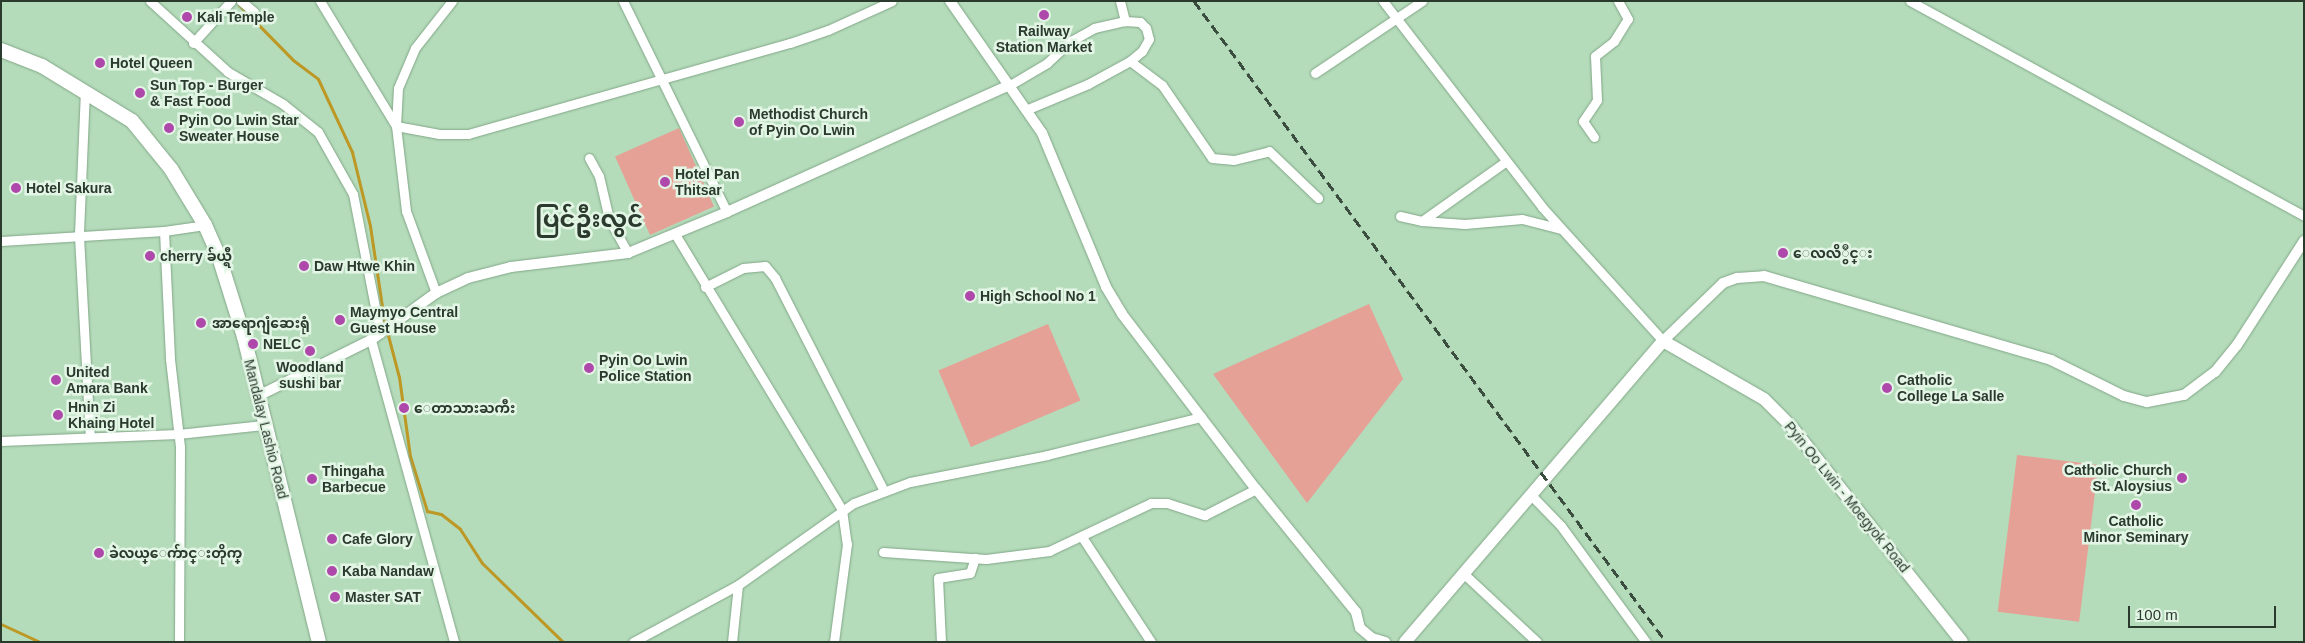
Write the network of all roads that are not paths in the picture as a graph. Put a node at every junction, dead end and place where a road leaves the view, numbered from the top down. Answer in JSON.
{"nodes":[{"id":1,"x":150,"y":1,"type":"edge"},
{"id":2,"x":231,"y":1,"type":"edge"},
{"id":3,"x":241,"y":1,"type":"edge"},
{"id":4,"x":320,"y":1,"type":"edge"},
{"id":5,"x":452,"y":1,"type":"edge"},
{"id":6,"x":623,"y":1,"type":"edge"},
{"id":7,"x":892,"y":1,"type":"edge"},
{"id":8,"x":950,"y":1,"type":"edge"},
{"id":9,"x":1120,"y":1,"type":"edge"},
{"id":10,"x":1383,"y":1,"type":"edge"},
{"id":11,"x":1422,"y":1,"type":"edge"},
{"id":12,"x":1618,"y":1,"type":"edge"},
{"id":13,"x":1910,"y":1,"type":"edge"},
{"id":14,"x":254,"y":12,"type":"dead end"},
{"id":15,"x":1397,"y":20,"type":"junction"},
{"id":16,"x":1125,"y":21,"type":"junction"},
{"id":17,"x":193,"y":43,"type":"junction"},
{"id":18,"x":1,"y":50,"type":"edge"},
{"id":19,"x":1130,"y":61,"type":"junction"},
{"id":20,"x":1315,"y":73,"type":"dead end"},
{"id":21,"x":662,"y":80,"type":"junction"},
{"id":22,"x":1010,"y":85,"type":"junction"},
{"id":23,"x":85,"y":90,"type":"junction"},
{"id":24,"x":1028,"y":109,"type":"junction"},
{"id":25,"x":396,"y":126,"type":"junction"},
{"id":26,"x":1594,"y":137,"type":"dead end"},
{"id":27,"x":589,"y":158,"type":"dead end"},
{"id":28,"x":1505,"y":162,"type":"junction"},
{"id":29,"x":1318,"y":198,"type":"dead end"},
{"id":30,"x":727,"y":212,"type":"junction"},
{"id":31,"x":1400,"y":216,"type":"dead end"},
{"id":32,"x":2304,"y":216,"type":"edge"},
{"id":33,"x":1422,"y":221,"type":"junction"},
{"id":34,"x":205,"y":225,"type":"junction"},
{"id":35,"x":1561,"y":229,"type":"junction"},
{"id":36,"x":164,"y":231,"type":"junction"},
{"id":37,"x":675,"y":234,"type":"junction"},
{"id":38,"x":79,"y":236,"type":"junction"},
{"id":39,"x":1,"y":241,"type":"edge"},
{"id":40,"x":2304,"y":241,"type":"edge"},
{"id":41,"x":628,"y":253,"type":"junction"},
{"id":42,"x":705,"y":287,"type":"junction"},
{"id":43,"x":436,"y":294,"type":"junction"},
{"id":44,"x":386,"y":330,"type":"junction"},
{"id":45,"x":370,"y":340,"type":"junction"},
{"id":46,"x":1663,"y":341,"type":"junction"},
{"id":47,"x":258,"y":396,"type":"junction"},
{"id":48,"x":1202,"y":417,"type":"junction"},
{"id":49,"x":264,"y":425,"type":"junction"},
{"id":50,"x":178,"y":434,"type":"junction"},
{"id":51,"x":90,"y":437,"type":"junction"},
{"id":52,"x":1,"y":441,"type":"edge"},
{"id":53,"x":1256,"y":489,"type":"junction"},
{"id":54,"x":884,"y":491,"type":"junction"},
{"id":55,"x":1531,"y":495,"type":"junction"},
{"id":56,"x":842,"y":510,"type":"junction"},
{"id":57,"x":1082,"y":537,"type":"junction"},
{"id":58,"x":884,"y":552,"type":"dead end"},
{"id":59,"x":975,"y":558,"type":"junction"},
{"id":60,"x":1463,"y":573,"type":"junction"},
{"id":61,"x":738,"y":585,"type":"junction"},
{"id":62,"x":1360,"y":628,"type":"junction"},
{"id":63,"x":1404,"y":641,"type":"edge"},
{"id":64,"x":179,"y":642,"type":"edge"},
{"id":65,"x":318,"y":642,"type":"edge"},
{"id":66,"x":454,"y":642,"type":"edge"},
{"id":67,"x":633,"y":642,"type":"edge"},
{"id":68,"x":732,"y":642,"type":"edge"},
{"id":69,"x":834,"y":642,"type":"edge"},
{"id":70,"x":941,"y":642,"type":"edge"},
{"id":71,"x":1151,"y":642,"type":"edge"},
{"id":72,"x":1362,"y":642,"type":"edge"},
{"id":73,"x":1385,"y":642,"type":"edge"},
{"id":74,"x":1537,"y":642,"type":"edge"},
{"id":75,"x":1646,"y":642,"type":"edge"},
{"id":76,"x":1962,"y":642,"type":"edge"}],
"edges":[{"from":1,"to":17,"type":"street"},
{"from":2,"to":17,"type":"street"},
{"from":3,"to":14,"type":"street"},
{"from":4,"to":25,"type":"street"},
{"from":5,"to":25,"type":"street"},
{"from":6,"to":21,"type":"street"},
{"from":7,"to":21,"type":"street"},
{"from":8,"to":22,"type":"street"},
{"from":9,"to":16,"type":"street"},
{"from":10,"to":15,"type":"street"},
{"from":11,"to":15,"type":"street"},
{"from":12,"to":26,"type":"street"},
{"from":13,"to":32,"type":"street"},
{"from":15,"to":20,"type":"street"},
{"from":15,"to":28,"type":"street"},
{"from":16,"to":19,"type":"street"},
{"from":16,"to":22,"type":"street"},
{"from":17,"to":44,"type":"street"},
{"from":18,"to":23,"type":"highway","name":"Mandalay Lashio Road"},
{"from":19,"to":24,"type":"street"},
{"from":19,"to":29,"type":"street"},
{"from":21,"to":25,"type":"street"},
{"from":21,"to":30,"type":"street"},
{"from":22,"to":24,"type":"street"},
{"from":22,"to":30,"type":"street"},
{"from":23,"to":34,"type":"highway","name":"Mandalay Lashio Road"},
{"from":23,"to":38,"type":"street"},
{"from":24,"to":48,"type":"street"},
{"from":25,"to":43,"type":"street"},
{"from":27,"to":41,"type":"street"},
{"from":28,"to":33,"type":"street"},
{"from":28,"to":35,"type":"street"},
{"from":30,"to":37,"type":"street"},
{"from":31,"to":33,"type":"street"},
{"from":33,"to":35,"type":"street"},
{"from":34,"to":36,"type":"street"},
{"from":34,"to":47,"type":"highway","name":"Mandalay Lashio Road"},
{"from":35,"to":46,"type":"street"},
{"from":36,"to":38,"type":"street"},
{"from":36,"to":50,"type":"street"},
{"from":37,"to":41,"type":"street"},
{"from":37,"to":42,"type":"street"},
{"from":38,"to":39,"type":"street"},
{"from":38,"to":51,"type":"street"},
{"from":40,"to":46,"type":"street"},
{"from":41,"to":43,"type":"street"},
{"from":42,"to":54,"type":"street"},
{"from":42,"to":56,"type":"street"},
{"from":43,"to":44,"type":"street"},
{"from":44,"to":45,"type":"street"},
{"from":45,"to":47,"type":"street"},
{"from":45,"to":66,"type":"street"},
{"from":46,"to":55,"type":"main road"},
{"from":46,"to":76,"type":"main road","name":"Pyin Oo Lwin - Moegyok Road"},
{"from":47,"to":49,"type":"highway","name":"Mandalay Lashio Road"},
{"from":48,"to":53,"type":"street"},
{"from":48,"to":54,"type":"street"},
{"from":49,"to":50,"type":"street"},
{"from":49,"to":65,"type":"highway","name":"Mandalay Lashio Road"},
{"from":50,"to":51,"type":"street"},
{"from":50,"to":64,"type":"street"},
{"from":51,"to":52,"type":"street"},
{"from":53,"to":57,"type":"street"},
{"from":53,"to":62,"type":"street"},
{"from":54,"to":56,"type":"street"},
{"from":55,"to":60,"type":"main road"},
{"from":55,"to":75,"type":"street"},
{"from":56,"to":61,"type":"street"},
{"from":56,"to":69,"type":"street"},
{"from":57,"to":59,"type":"street"},
{"from":57,"to":71,"type":"street"},
{"from":58,"to":59,"type":"street"},
{"from":59,"to":70,"type":"street"},
{"from":60,"to":63,"type":"main road"},
{"from":60,"to":74,"type":"street"},
{"from":61,"to":67,"type":"street"},
{"from":61,"to":68,"type":"street"},
{"from":62,"to":72,"type":"street"},
{"from":62,"to":73,"type":"street"}]}
